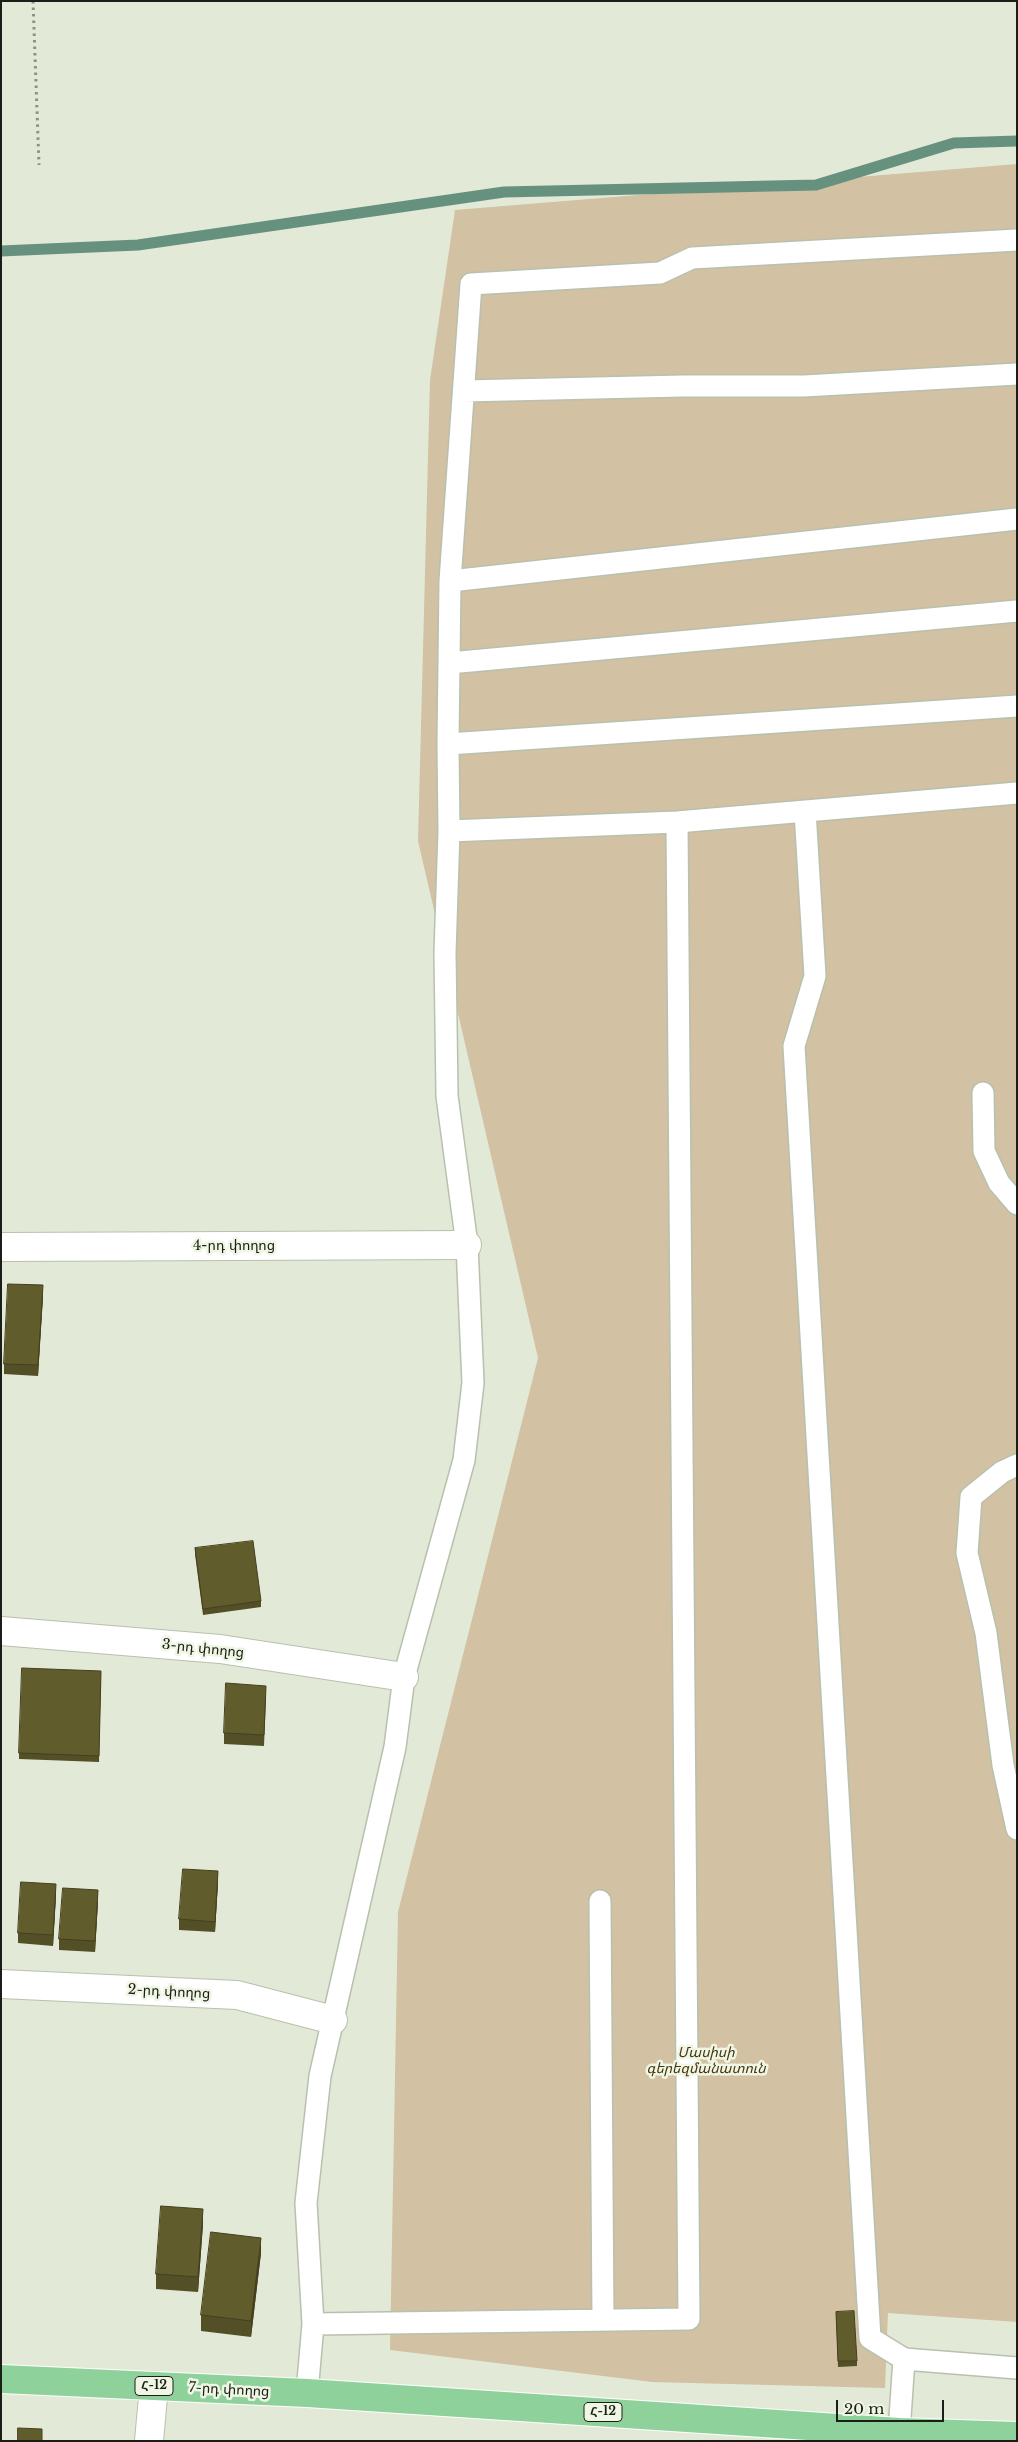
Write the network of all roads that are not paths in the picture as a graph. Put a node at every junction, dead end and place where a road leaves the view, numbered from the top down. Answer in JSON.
{"nodes":[{"id":1,"x":1017,"y":240,"type":"edge"},
{"id":2,"x":1017,"y":374,"type":"edge"},
{"id":3,"x":464,"y":392,"type":"junction"},
{"id":4,"x":1017,"y":519,"type":"edge"},
{"id":5,"x":450,"y":581,"type":"junction"},
{"id":6,"x":1017,"y":611,"type":"edge"},
{"id":7,"x":449,"y":663,"type":"junction"},
{"id":8,"x":1017,"y":706,"type":"edge"},
{"id":9,"x":448,"y":744,"type":"junction"},
{"id":10,"x":1017,"y":793,"type":"edge"},
{"id":11,"x":805,"y":811,"type":"junction"},
{"id":12,"x":677,"y":822,"type":"junction"},
{"id":13,"x":450,"y":831,"type":"junction"},
{"id":14,"x":983,"y":1093,"type":"dead end"},
{"id":15,"x":1017,"y":1204,"type":"edge"},
{"id":16,"x":466,"y":1245,"type":"junction"},
{"id":17,"x":1,"y":1247,"type":"edge"},
{"id":18,"x":1017,"y":1465,"type":"edge"},
{"id":19,"x":1,"y":1631,"type":"edge"},
{"id":20,"x":404,"y":1677,"type":"junction"},
{"id":21,"x":1017,"y":1829,"type":"edge"},
{"id":22,"x":600,"y":1901,"type":"dead end"},
{"id":23,"x":1,"y":1984,"type":"edge"},
{"id":24,"x":333,"y":2020,"type":"junction"},
{"id":25,"x":603,"y":2320,"type":"junction"},
{"id":26,"x":313,"y":2324,"type":"junction"},
{"id":27,"x":904,"y":2359,"type":"junction"},
{"id":28,"x":1017,"y":2368,"type":"edge"},
{"id":29,"x":1,"y":2379,"type":"edge"},
{"id":30,"x":154,"y":2386,"type":"junction"},
{"id":31,"x":307,"y":2394,"type":"junction"},
{"id":32,"x":899,"y":2432,"type":"junction"},
{"id":33,"x":1017,"y":2436,"type":"edge"},
{"id":34,"x":149,"y":2441,"type":"edge"}],
"edges":[{"from":1,"to":3,"type":"lane"},
{"from":2,"to":3,"type":"lane"},
{"from":3,"to":5,"type":"lane"},
{"from":4,"to":5,"type":"lane"},
{"from":5,"to":7,"type":"lane"},
{"from":6,"to":7,"type":"lane"},
{"from":7,"to":9,"type":"lane"},
{"from":8,"to":9,"type":"lane"},
{"from":9,"to":13,"type":"lane"},
{"from":10,"to":11,"type":"lane"},
{"from":11,"to":12,"type":"lane"},
{"from":11,"to":27,"type":"lane"},
{"from":12,"to":13,"type":"lane"},
{"from":12,"to":25,"type":"lane"},
{"from":13,"to":16,"type":"lane"},
{"from":14,"to":15,"type":"lane"},
{"from":16,"to":17,"type":"street","name":"4-րդ փողոց"},
{"from":16,"to":20,"type":"lane"},
{"from":18,"to":21,"type":"lane"},
{"from":19,"to":20,"type":"street","name":"3-րդ փողոց"},
{"from":20,"to":24,"type":"lane"},
{"from":22,"to":25,"type":"lane"},
{"from":23,"to":24,"type":"street","name":"2-րդ փողոց"},
{"from":24,"to":26,"type":"lane"},
{"from":25,"to":26,"type":"lane"},
{"from":26,"to":31,"type":"lane"},
{"from":27,"to":28,"type":"lane"},
{"from":27,"to":32,"type":"lane"},
{"from":29,"to":30,"type":"main road","name":"7-րդ փողոց","number":"Հ-12"},
{"from":30,"to":31,"type":"main road","name":"7-րդ փողոց","number":"Հ-12"},
{"from":30,"to":34,"type":"street"},
{"from":31,"to":32,"type":"main road","number":"Հ-12"},
{"from":32,"to":33,"type":"main road","number":"Հ-12"}]}
